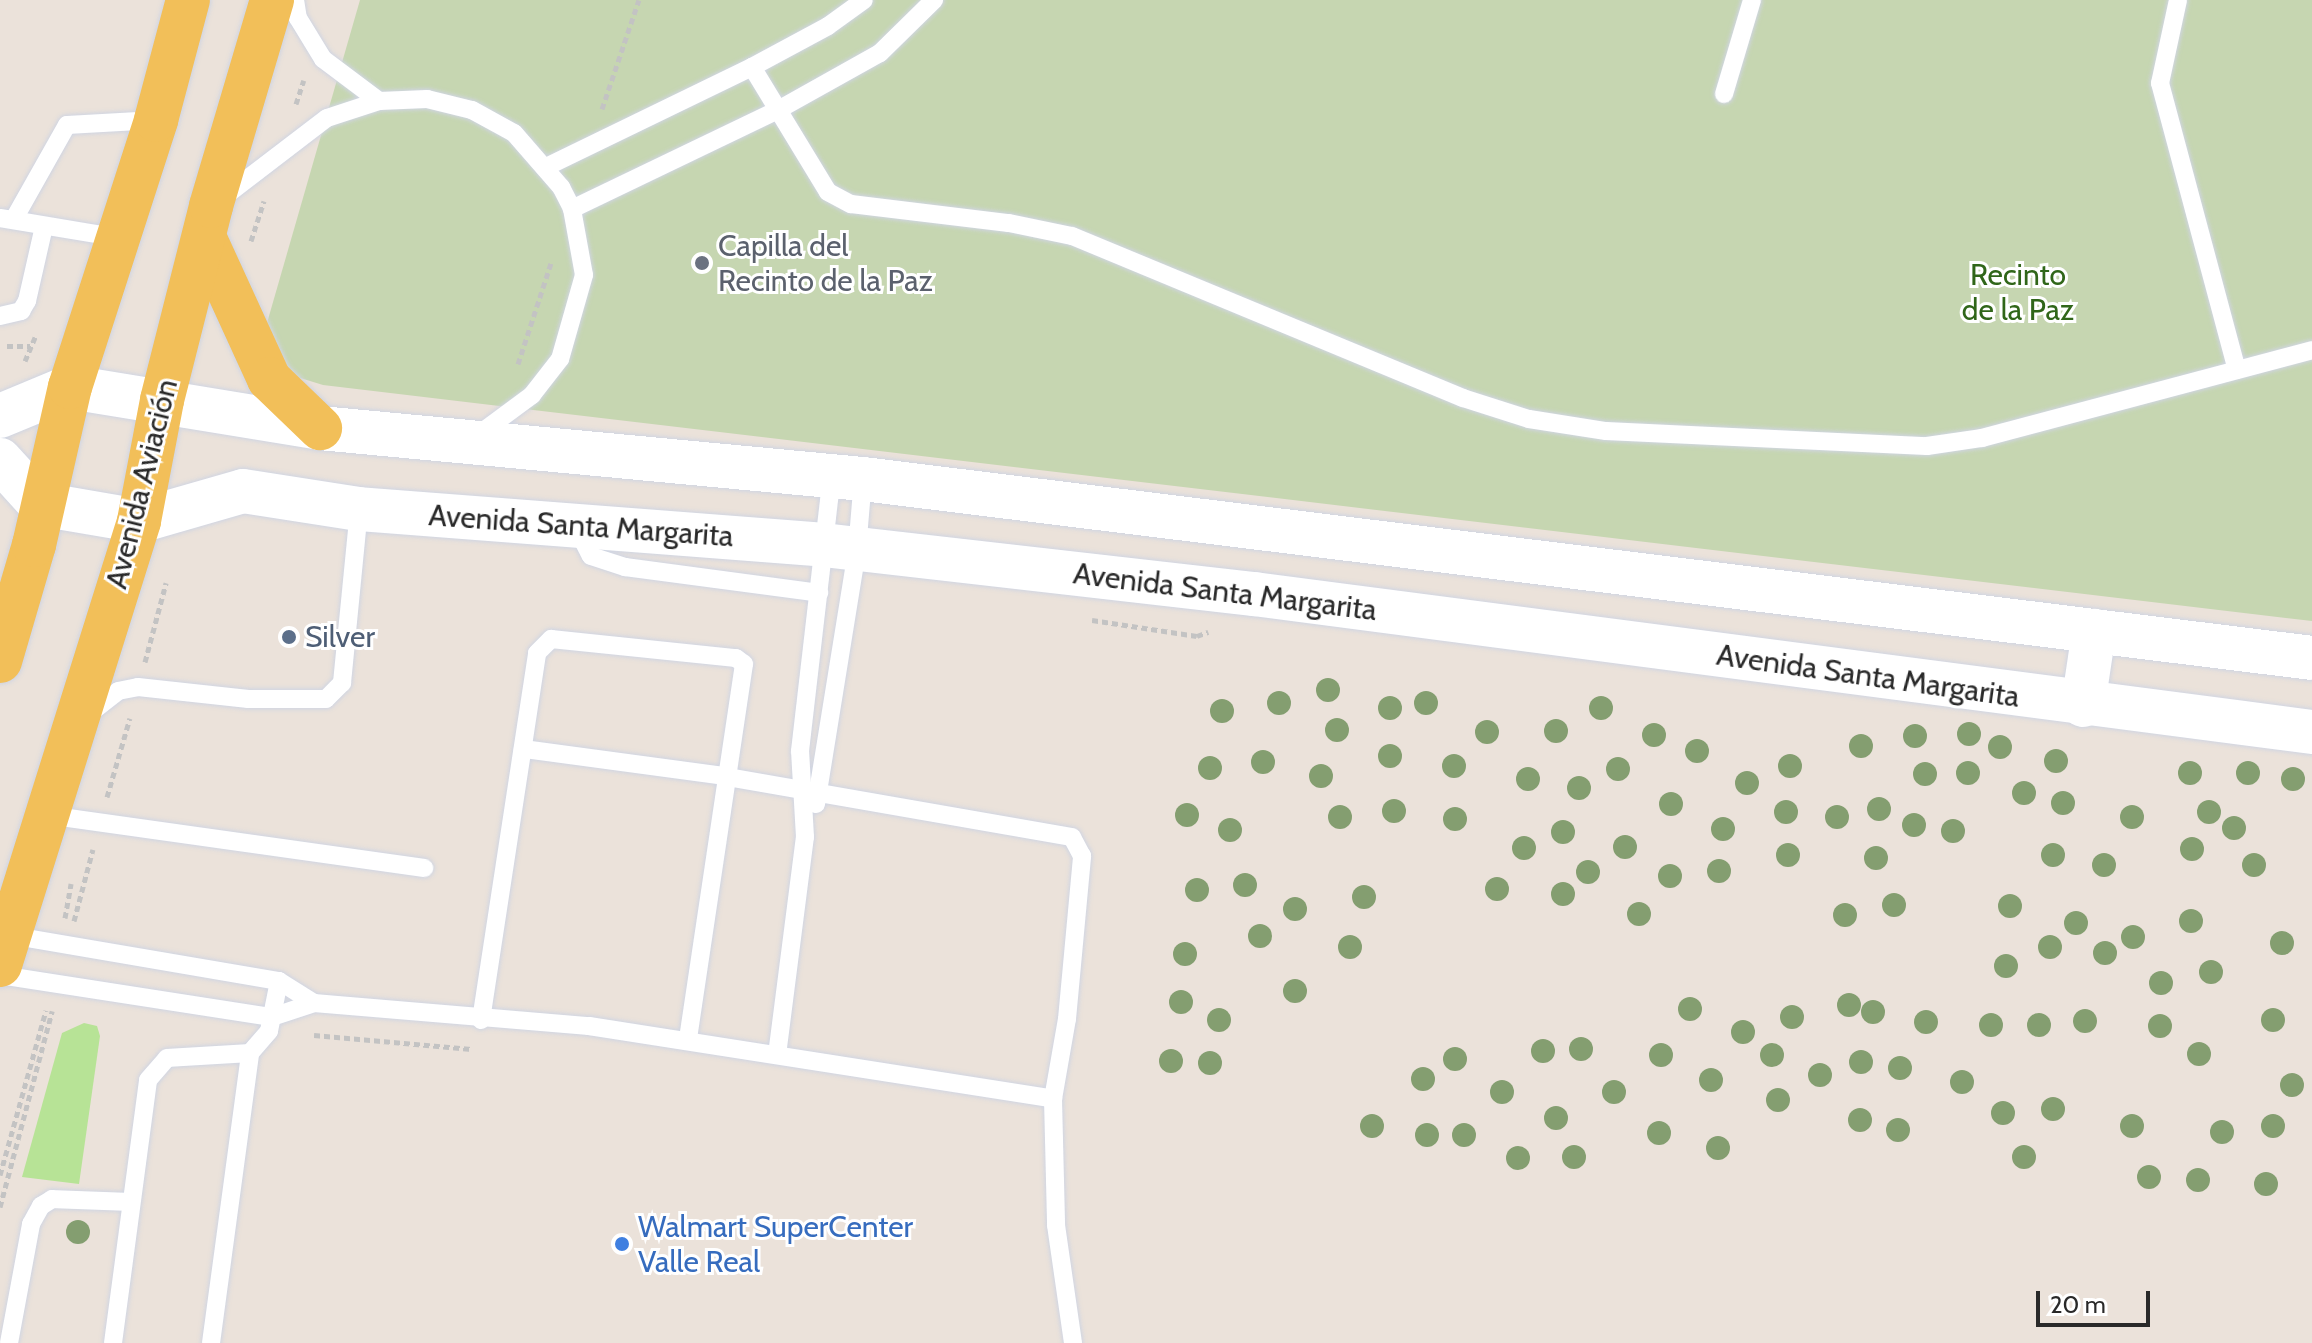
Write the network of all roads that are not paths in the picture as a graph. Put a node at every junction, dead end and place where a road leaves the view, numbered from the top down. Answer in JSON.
{"nodes":[{"id":1,"x":188,"y":0,"type":"edge"},
{"id":2,"x":272,"y":0,"type":"edge"},
{"id":3,"x":295,"y":0,"type":"edge"},
{"id":4,"x":864,"y":0,"type":"edge"},
{"id":5,"x":934,"y":0,"type":"edge"},
{"id":6,"x":1752,"y":0,"type":"edge"},
{"id":7,"x":2178,"y":0,"type":"edge"},
{"id":8,"x":752,"y":67,"type":"junction"},
{"id":9,"x":1724,"y":94,"type":"dead end"},
{"id":10,"x":379,"y":101,"type":"junction"},
{"id":11,"x":778,"y":110,"type":"junction"},
{"id":12,"x":156,"y":120,"type":"junction"},
{"id":13,"x":548,"y":166,"type":"junction"},
{"id":14,"x":572,"y":209,"type":"junction"},
{"id":15,"x":7,"y":218,"type":"edge"},
{"id":16,"x":208,"y":223,"type":"junction"},
{"id":17,"x":44,"y":226,"type":"junction"},
{"id":18,"x":120,"y":238,"type":"junction"},
{"id":19,"x":0,"y":316,"type":"edge"},
{"id":20,"x":2312,"y":350,"type":"edge"},
{"id":21,"x":2237,"y":370,"type":"junction"},
{"id":22,"x":70,"y":387,"type":"junction"},
{"id":23,"x":162,"y":400,"type":"junction"},
{"id":24,"x":0,"y":416,"type":"edge"},
{"id":25,"x":320,"y":428,"type":"junction"},
{"id":26,"x":486,"y":430,"type":"junction"},
{"id":27,"x":0,"y":460,"type":"edge"},
{"id":28,"x":848,"y":477,"type":"junction"},
{"id":29,"x":40,"y":504,"type":"junction"},
{"id":30,"x":359,"y":509,"type":"junction"},
{"id":31,"x":139,"y":521,"type":"junction"},
{"id":32,"x":574,"y":523,"type":"junction"},
{"id":33,"x":840,"y":548,"type":"junction"},
{"id":34,"x":819,"y":593,"type":"junction"},
{"id":35,"x":2094,"y":631,"type":"junction"},
{"id":36,"x":2312,"y":658,"type":"edge"},
{"id":37,"x":0,"y":661,"type":"edge"},
{"id":38,"x":2083,"y":705,"type":"junction"},
{"id":39,"x":71,"y":728,"type":"junction"},
{"id":40,"x":2312,"y":732,"type":"edge"},
{"id":41,"x":523,"y":749,"type":"junction"},
{"id":42,"x":724,"y":776,"type":"junction"},
{"id":43,"x":810,"y":794,"type":"junction"},
{"id":44,"x":47,"y":815,"type":"junction"},
{"id":45,"x":424,"y":868,"type":"dead end"},
{"id":46,"x":3,"y":959,"type":"edge"},
{"id":47,"x":279,"y":981,"type":"junction"},
{"id":48,"x":314,"y":1003,"type":"junction"},
{"id":49,"x":272,"y":1017,"type":"junction"},
{"id":50,"x":481,"y":1020,"type":"junction"},
{"id":51,"x":688,"y":1039,"type":"junction"},
{"id":52,"x":250,"y":1053,"type":"junction"},
{"id":53,"x":777,"y":1055,"type":"junction"},
{"id":54,"x":1053,"y":1099,"type":"junction"},
{"id":55,"x":129,"y":1202,"type":"junction"},
{"id":56,"x":9,"y":1343,"type":"edge"},
{"id":57,"x":113,"y":1343,"type":"edge"},
{"id":58,"x":211,"y":1343,"type":"edge"},
{"id":59,"x":1073,"y":1343,"type":"edge"}],
"edges":[{"from":1,"to":12,"type":"main road"},
{"from":2,"to":16,"type":"main road","name":"Avenida Aviación"},
{"from":3,"to":10,"type":"lane"},
{"from":4,"to":8,"type":"lane"},
{"from":5,"to":11,"type":"lane"},
{"from":6,"to":9,"type":"lane"},
{"from":7,"to":21,"type":"lane"},
{"from":8,"to":11,"type":"lane"},
{"from":8,"to":13,"type":"lane"},
{"from":10,"to":13,"type":"lane"},
{"from":10,"to":16,"type":"lane"},
{"from":11,"to":14,"type":"lane"},
{"from":11,"to":21,"type":"lane"},
{"from":12,"to":15,"type":"lane"},
{"from":12,"to":18,"type":"main road"},
{"from":13,"to":14,"type":"lane"},
{"from":14,"to":26,"type":"lane"},
{"from":15,"to":17,"type":"lane"},
{"from":16,"to":23,"type":"main road","name":"Avenida Aviación"},
{"from":16,"to":25,"type":"main road"},
{"from":17,"to":18,"type":"lane"},
{"from":17,"to":19,"type":"lane"},
{"from":18,"to":22,"type":"main road"},
{"from":20,"to":21,"type":"lane"},
{"from":22,"to":23,"type":"main road"},
{"from":22,"to":24,"type":"main road"},
{"from":22,"to":29,"type":"main road"},
{"from":23,"to":25,"type":"main road"},
{"from":23,"to":31,"type":"main road","name":"Avenida Aviación"},
{"from":25,"to":26,"type":"main road"},
{"from":26,"to":28,"type":"main road"},
{"from":27,"to":29,"type":"main road"},
{"from":28,"to":33,"type":"lane"},
{"from":28,"to":33,"type":"lane"},
{"from":28,"to":35,"type":"main road"},
{"from":29,"to":31,"type":"main road"},
{"from":29,"to":37,"type":"main road"},
{"from":30,"to":31,"type":"main road","name":"Avenida Santa Margarita"},
{"from":30,"to":32,"type":"main road","name":"Avenida Santa Margarita"},
{"from":30,"to":39,"type":"lane"},
{"from":31,"to":39,"type":"main road","name":"Avenida Aviación"},
{"from":32,"to":33,"type":"main road","name":"Avenida Santa Margarita"},
{"from":32,"to":34,"type":"lane"},
{"from":33,"to":34,"type":"lane"},
{"from":33,"to":38,"type":"main road","name":"Avenida Santa Margarita"},
{"from":33,"to":43,"type":"lane"},
{"from":34,"to":43,"type":"lane"},
{"from":35,"to":36,"type":"main road"},
{"from":35,"to":38,"type":"main road"},
{"from":38,"to":40,"type":"main road","name":"Avenida Santa Margarita"},
{"from":39,"to":44,"type":"main road","name":"Avenida Aviación"},
{"from":41,"to":42,"type":"lane"},
{"from":41,"to":42,"type":"lane"},
{"from":41,"to":50,"type":"lane"},
{"from":42,"to":43,"type":"lane"},
{"from":42,"to":51,"type":"lane"},
{"from":43,"to":53,"type":"lane"},
{"from":43,"to":54,"type":"lane"},
{"from":44,"to":45,"type":"lane"},
{"from":44,"to":46,"type":"main road","name":"Avenida Aviación"},
{"from":46,"to":47,"type":"lane"},
{"from":46,"to":49,"type":"lane"},
{"from":47,"to":48,"type":"lane"},
{"from":47,"to":49,"type":"lane"},
{"from":48,"to":49,"type":"lane"},
{"from":48,"to":50,"type":"lane"},
{"from":49,"to":52,"type":"lane"},
{"from":50,"to":51,"type":"lane"},
{"from":51,"to":53,"type":"lane"},
{"from":52,"to":55,"type":"lane"},
{"from":52,"to":58,"type":"lane"},
{"from":53,"to":54,"type":"lane"},
{"from":54,"to":59,"type":"lane"},
{"from":55,"to":56,"type":"lane"},
{"from":55,"to":57,"type":"lane"}]}
